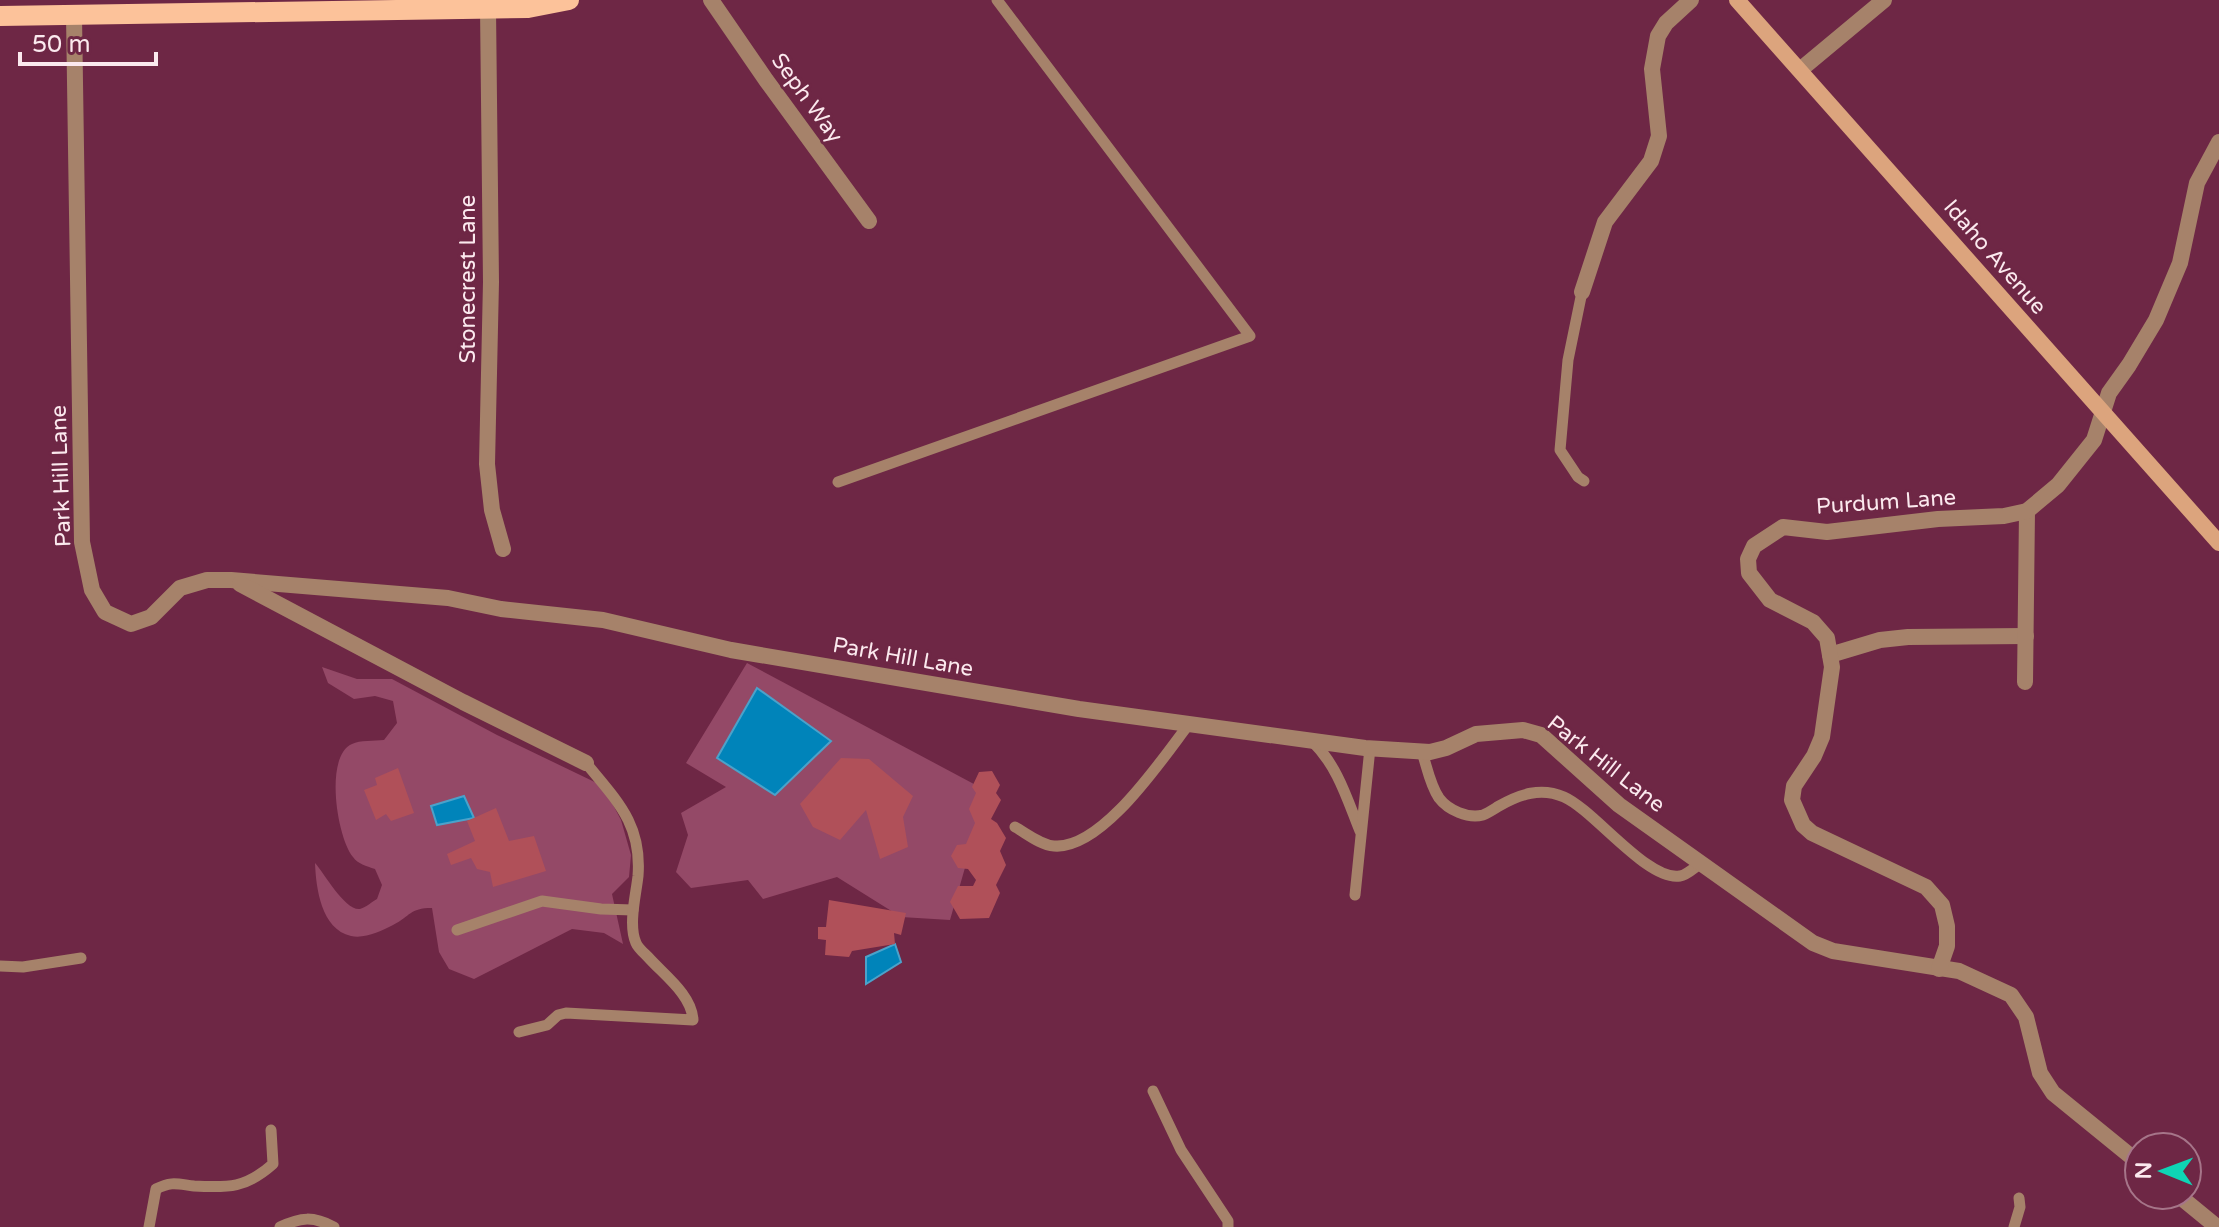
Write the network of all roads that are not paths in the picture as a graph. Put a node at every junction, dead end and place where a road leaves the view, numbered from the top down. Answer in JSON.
{"nodes":[{"id":1,"x":569,"y":0,"type":"edge"},
{"id":2,"x":711,"y":0,"type":"edge"},
{"id":3,"x":997,"y":0,"type":"edge"},
{"id":4,"x":1691,"y":0,"type":"edge"},
{"id":5,"x":1737,"y":0,"type":"edge"},
{"id":6,"x":1884,"y":0,"type":"edge"},
{"id":7,"x":488,"y":8,"type":"junction"},
{"id":8,"x":0,"y":16,"type":"edge"},
{"id":9,"x":74,"y":16,"type":"junction"},
{"id":10,"x":1800,"y":70,"type":"junction"},
{"id":11,"x":2219,"y":142,"type":"edge"},
{"id":12,"x":869,"y":221,"type":"dead end"},
{"id":13,"x":1582,"y":292,"type":"joint"},
{"id":14,"x":2102,"y":413,"type":"junction"},
{"id":15,"x":1584,"y":481,"type":"dead end"},
{"id":16,"x":838,"y":482,"type":"dead end"},
{"id":17,"x":2027,"y":511,"type":"junction"},
{"id":18,"x":2219,"y":543,"type":"edge"},
{"id":19,"x":503,"y":549,"type":"dead end"},
{"id":20,"x":231,"y":580,"type":"junction"},
{"id":21,"x":2026,"y":636,"type":"junction"},
{"id":22,"x":1830,"y":655,"type":"junction"},
{"id":23,"x":2025,"y":682,"type":"dead end"},
{"id":24,"x":1189,"y":724,"type":"junction"},
{"id":25,"x":1312,"y":741,"type":"junction"},
{"id":26,"x":1370,"y":748,"type":"junction"},
{"id":27,"x":1422,"y":752,"type":"junction"},
{"id":28,"x":586,"y":763,"type":"joint"},
{"id":29,"x":1015,"y":827,"type":"dead end"},
{"id":30,"x":1361,"y":836,"type":"junction"},
{"id":31,"x":1701,"y":863,"type":"junction"},
{"id":32,"x":1355,"y":895,"type":"dead end"},
{"id":33,"x":633,"y":910,"type":"junction"},
{"id":34,"x":457,"y":930,"type":"dead end"},
{"id":35,"x":81,"y":958,"type":"dead end"},
{"id":36,"x":0,"y":966,"type":"edge"},
{"id":37,"x":1939,"y":969,"type":"junction"},
{"id":38,"x":519,"y":1032,"type":"dead end"},
{"id":39,"x":1153,"y":1091,"type":"dead end"},
{"id":40,"x":271,"y":1130,"type":"dead end"},
{"id":41,"x":2123,"y":1150,"type":"edge"},
{"id":42,"x":2019,"y":1198,"type":"dead end"},
{"id":43,"x":2198,"y":1211,"type":"edge"},
{"id":44,"x":149,"y":1227,"type":"edge"},
{"id":45,"x":280,"y":1227,"type":"edge"},
{"id":46,"x":334,"y":1227,"type":"edge"},
{"id":47,"x":1228,"y":1227,"type":"edge"},
{"id":48,"x":2014,"y":1227,"type":"edge"},
{"id":49,"x":2217,"y":1227,"type":"edge"}],
"edges":[{"from":1,"to":7,"type":"main road"},
{"from":2,"to":12,"type":"street","name":"Seph Way"},
{"from":3,"to":16,"type":"lane"},
{"from":4,"to":13,"type":"street"},
{"from":5,"to":10,"type":"street","name":"Idaho Avenue"},
{"from":6,"to":10,"type":"street"},
{"from":7,"to":9,"type":"main road"},
{"from":7,"to":19,"type":"street","name":"Stonecrest Lane"},
{"from":8,"to":9,"type":"main road"},
{"from":9,"to":20,"type":"street","name":"Park Hill Lane"},
{"from":10,"to":14,"type":"street","name":"Idaho Avenue"},
{"from":11,"to":14,"type":"street"},
{"from":13,"to":15,"type":"lane"},
{"from":14,"to":17,"type":"street"},
{"from":14,"to":18,"type":"street","name":"Idaho Avenue"},
{"from":17,"to":21,"type":"street"},
{"from":17,"to":22,"type":"street","name":"Purdum Lane"},
{"from":20,"to":24,"type":"street","name":"Park Hill Lane"},
{"from":20,"to":28,"type":"street"},
{"from":21,"to":22,"type":"street"},
{"from":21,"to":23,"type":"street"},
{"from":22,"to":37,"type":"street"},
{"from":24,"to":25,"type":"street","name":"Park Hill Lane"},
{"from":24,"to":29,"type":"lane"},
{"from":25,"to":26,"type":"street","name":"Park Hill Lane"},
{"from":25,"to":30,"type":"lane"},
{"from":26,"to":27,"type":"street","name":"Park Hill Lane"},
{"from":26,"to":30,"type":"lane"},
{"from":27,"to":31,"type":"street","name":"Park Hill Lane"},
{"from":27,"to":31,"type":"lane"},
{"from":28,"to":33,"type":"lane"},
{"from":30,"to":32,"type":"lane"},
{"from":31,"to":37,"type":"street","name":"Park Hill Lane"},
{"from":33,"to":34,"type":"lane"},
{"from":33,"to":38,"type":"lane"},
{"from":35,"to":36,"type":"lane"},
{"from":37,"to":41,"type":"street","name":"Park Hill Lane"},
{"from":39,"to":47,"type":"lane"},
{"from":40,"to":44,"type":"lane"},
{"from":42,"to":48,"type":"lane"},
{"from":43,"to":49,"type":"street"},
{"from":45,"to":46,"type":"lane"}]}
